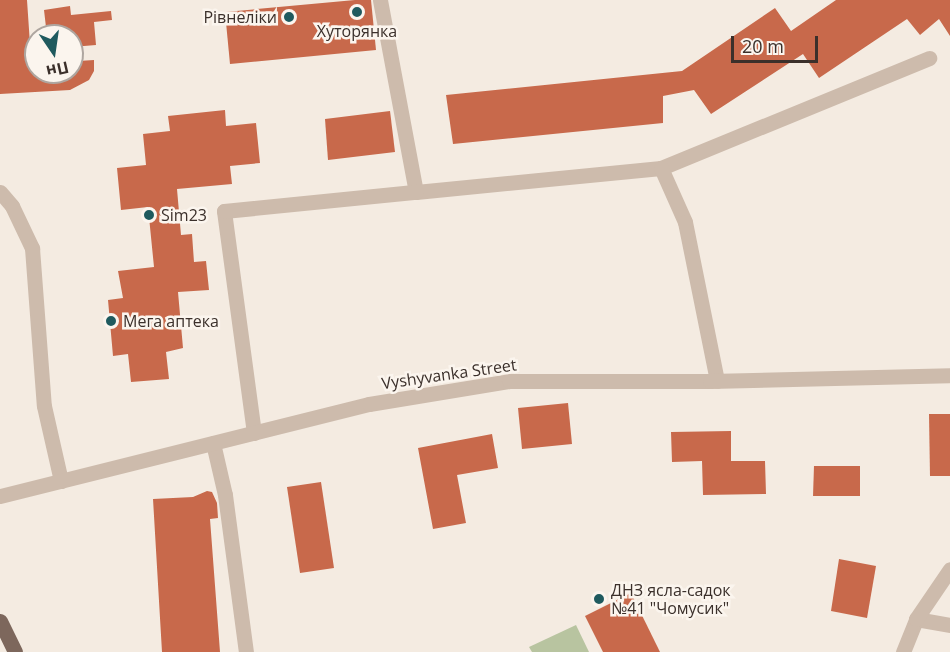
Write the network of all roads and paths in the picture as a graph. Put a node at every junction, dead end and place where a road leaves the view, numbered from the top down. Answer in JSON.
{"nodes":[{"id":1,"x":380,"y":0,"type":"edge"},
{"id":2,"x":929,"y":58,"type":"dead end"},
{"id":3,"x":661,"y":168,"type":"junction"},
{"id":4,"x":0,"y":192,"type":"edge"},
{"id":5,"x":416,"y":192,"type":"junction"},
{"id":6,"x":950,"y":375,"type":"edge"},
{"id":7,"x":717,"y":381,"type":"junction"},
{"id":8,"x":254,"y":433,"type":"junction"},
{"id":9,"x":213,"y":443,"type":"junction"},
{"id":10,"x":61,"y":481,"type":"junction"},
{"id":11,"x":0,"y":496,"type":"edge"},
{"id":12,"x":950,"y":569,"type":"edge"},
{"id":13,"x":916,"y":619,"type":"junction"},
{"id":14,"x":0,"y":621,"type":"edge"},
{"id":15,"x":950,"y":625,"type":"edge"},
{"id":16,"x":15,"y":652,"type":"edge"},
{"id":17,"x":246,"y":652,"type":"edge"},
{"id":18,"x":903,"y":652,"type":"edge"}],
"edges":[{"from":1,"to":5,"type":"street"},
{"from":2,"to":3,"type":"street"},
{"from":3,"to":5,"type":"street"},
{"from":3,"to":7,"type":"street"},
{"from":4,"to":10,"type":"street"},
{"from":5,"to":8,"type":"street"},
{"from":6,"to":7,"type":"street","name":"Vyshyvanka Street"},
{"from":7,"to":8,"type":"street","name":"Vyshyvanka Street"},
{"from":8,"to":9,"type":"street","name":"Vyshyvanka Street"},
{"from":9,"to":10,"type":"street","name":"Vyshyvanka Street"},
{"from":9,"to":17,"type":"street"},
{"from":10,"to":11,"type":"street","name":"Vyshyvanka Street"},
{"from":12,"to":13,"type":"street"},
{"from":13,"to":15,"type":"street"},
{"from":13,"to":18,"type":"street"},
{"from":14,"to":16,"type":"main road"}]}
